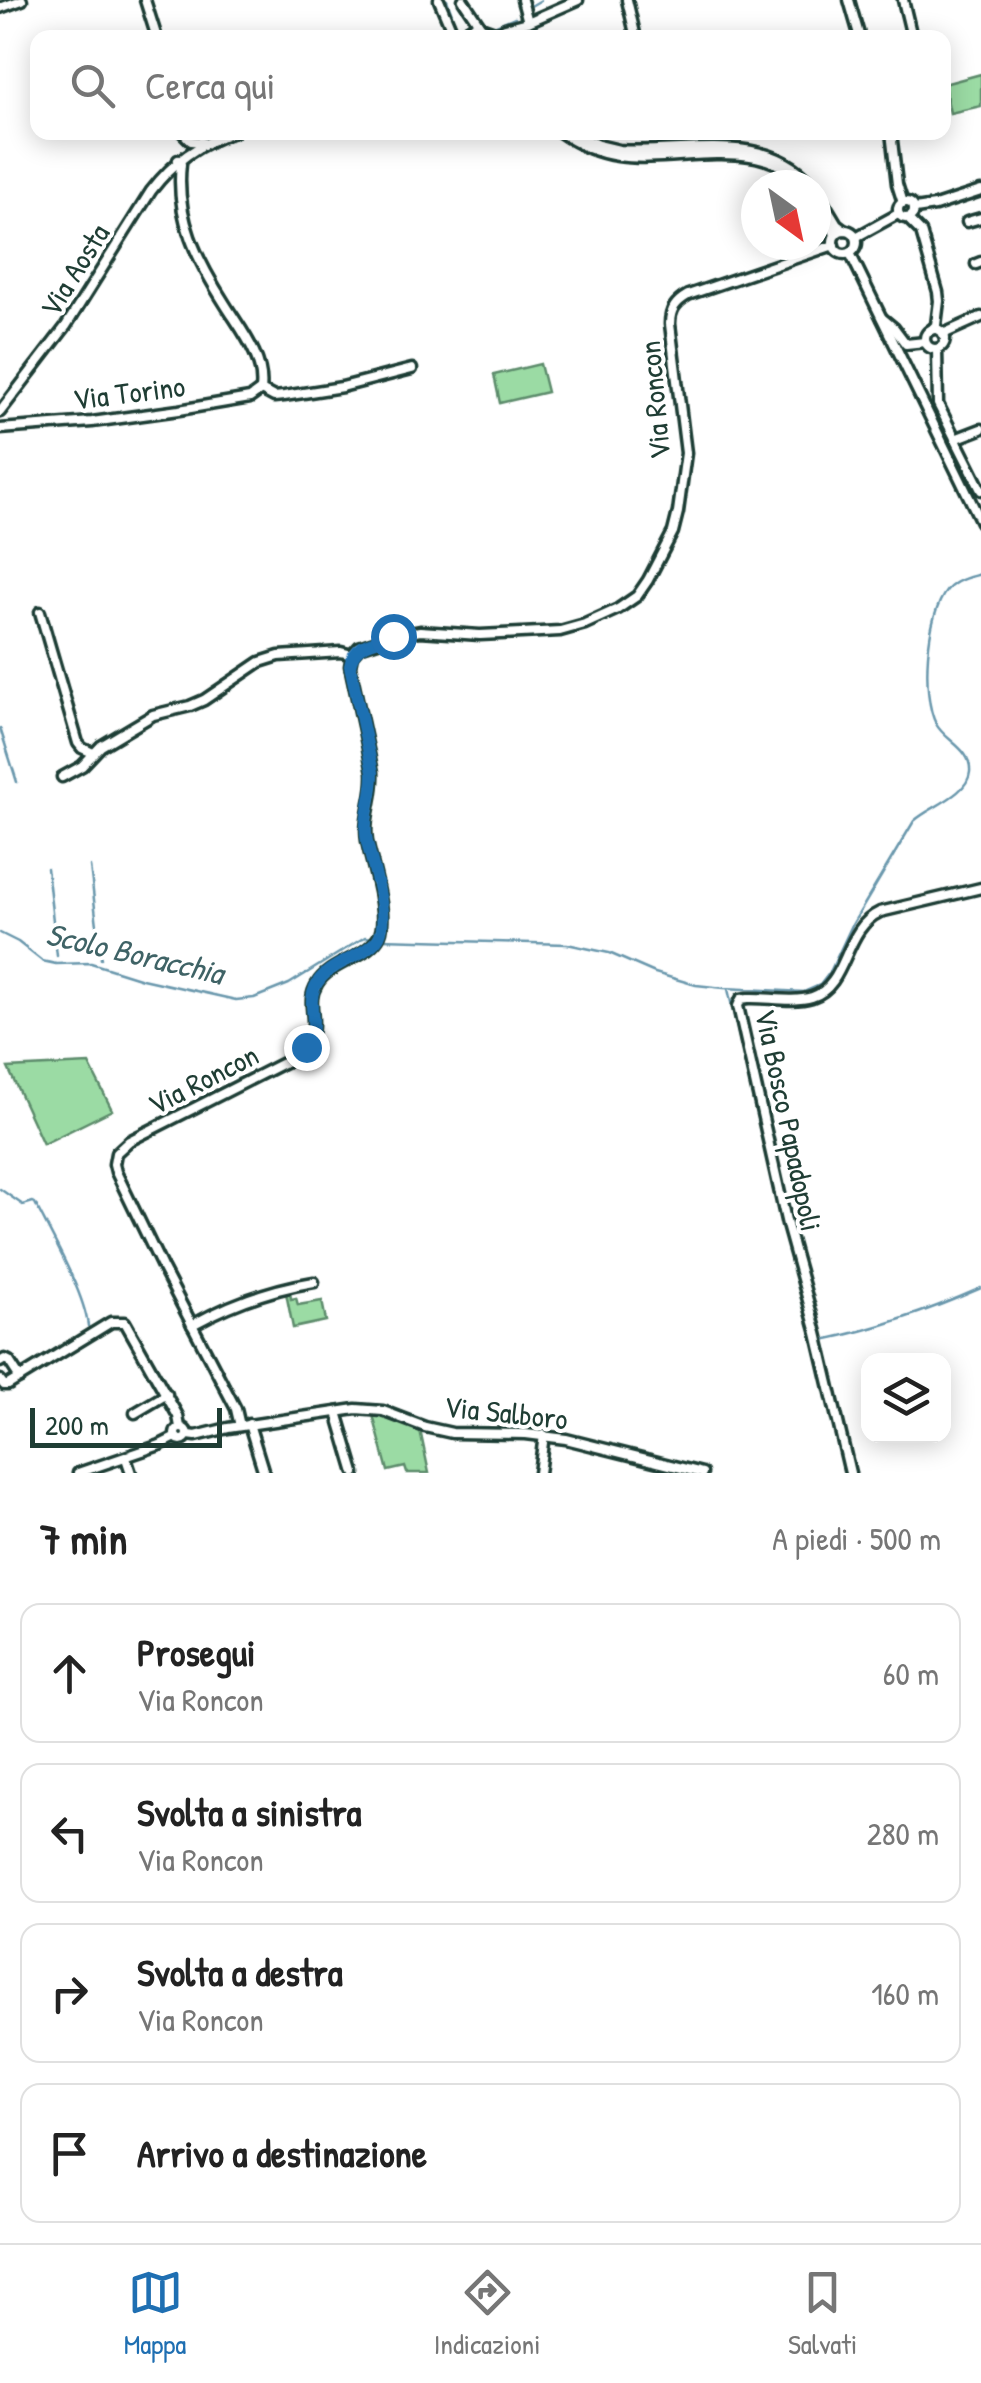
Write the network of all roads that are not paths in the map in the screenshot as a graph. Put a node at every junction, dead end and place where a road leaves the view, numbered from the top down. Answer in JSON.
{"nodes":[{"id":1,"x":22,"y":0,"type":"edge"},
{"id":2,"x":144,"y":0,"type":"edge"},
{"id":3,"x":440,"y":0,"type":"edge"},
{"id":4,"x":522,"y":0,"type":"edge"},
{"id":5,"x":578,"y":0,"type":"edge"},
{"id":6,"x":627,"y":0,"type":"edge"},
{"id":7,"x":850,"y":0,"type":"edge"},
{"id":8,"x":903,"y":0,"type":"edge"},
{"id":9,"x":464,"y":3,"type":"edge"},
{"id":10,"x":0,"y":8,"type":"edge"},
{"id":11,"x":528,"y":22,"type":"junction"},
{"id":12,"x":480,"y":27,"type":"junction"},
{"id":13,"x":505,"y":28,"type":"junction"},
{"id":14,"x":154,"y":30,"type":"edge"},
{"id":15,"x":452,"y":30,"type":"edge"},
{"id":16,"x":467,"y":30,"type":"edge"},
{"id":17,"x":470,"y":30,"type":"edge"},
{"id":18,"x":488,"y":30,"type":"edge"},
{"id":19,"x":500,"y":30,"type":"edge"},
{"id":20,"x":511,"y":30,"type":"edge"},
{"id":21,"x":521,"y":30,"type":"edge"},
{"id":22,"x":634,"y":30,"type":"edge"},
{"id":23,"x":858,"y":30,"type":"edge"},
{"id":24,"x":910,"y":30,"type":"edge"},
{"id":25,"x":184,"y":140,"type":"edge"},
{"id":26,"x":191,"y":140,"type":"edge"},
{"id":27,"x":212,"y":140,"type":"edge"},
{"id":28,"x":572,"y":140,"type":"edge"},
{"id":29,"x":588,"y":140,"type":"edge"},
{"id":30,"x":892,"y":140,"type":"edge"},
{"id":31,"x":206,"y":142,"type":"junction"},
{"id":32,"x":187,"y":154,"type":"junction"},
{"id":33,"x":178,"y":160,"type":"junction"},
{"id":34,"x":787,"y":170,"type":"edge"},
{"id":35,"x":799,"y":170,"type":"edge"},
{"id":36,"x":981,"y":191,"type":"edge"},
{"id":37,"x":902,"y":203,"type":"junction"},
{"id":38,"x":915,"y":209,"type":"junction"},
{"id":39,"x":831,"y":213,"type":"edge"},
{"id":40,"x":903,"y":216,"type":"junction"},
{"id":41,"x":981,"y":218,"type":"edge"},
{"id":42,"x":967,"y":222,"type":"dead end"},
{"id":43,"x":831,"y":224,"type":"edge"},
{"id":44,"x":845,"y":230,"type":"junction"},
{"id":45,"x":856,"y":237,"type":"junction"},
{"id":46,"x":834,"y":241,"type":"junction"},
{"id":47,"x":850,"y":254,"type":"junction"},
{"id":48,"x":879,"y":316,"type":"junction"},
{"id":49,"x":981,"y":317,"type":"edge"},
{"id":50,"x":931,"y":330,"type":"junction"},
{"id":51,"x":944,"y":334,"type":"junction"},
{"id":52,"x":925,"y":342,"type":"junction"},
{"id":53,"x":937,"y":349,"type":"junction"},
{"id":54,"x":412,"y":369,"type":"dead end"},
{"id":55,"x":261,"y":390,"type":"junction"},
{"id":56,"x":0,"y":412,"type":"edge"},
{"id":57,"x":0,"y":429,"type":"edge"},
{"id":58,"x":981,"y":429,"type":"edge"},
{"id":59,"x":954,"y":439,"type":"junction"},
{"id":60,"x":981,"y":490,"type":"edge"},
{"id":61,"x":981,"y":522,"type":"edge"},
{"id":62,"x":40,"y":612,"type":"dead end"},
{"id":63,"x":352,"y":654,"type":"junction"},
{"id":64,"x":92,"y":753,"type":"junction"},
{"id":65,"x":62,"y":778,"type":"dead end"},
{"id":66,"x":981,"y":888,"type":"edge"},
{"id":67,"x":314,"y":1282,"type":"dead end"},
{"id":68,"x":192,"y":1325,"type":"junction"},
{"id":69,"x":0,"y":1362,"type":"edge"},
{"id":70,"x":20,"y":1378,"type":"junction"},
{"id":71,"x":0,"y":1380,"type":"edge"},
{"id":72,"x":166,"y":1394,"type":"junction"},
{"id":73,"x":337,"y":1412,"type":"junction"},
{"id":74,"x":135,"y":1413,"type":"dead end"},
{"id":75,"x":245,"y":1425,"type":"junction"},
{"id":76,"x":180,"y":1427,"type":"junction"},
{"id":77,"x":188,"y":1435,"type":"junction"},
{"id":78,"x":544,"y":1435,"type":"junction"},
{"id":79,"x":176,"y":1437,"type":"junction"},
{"id":80,"x":126,"y":1458,"type":"junction"},
{"id":81,"x":78,"y":1473,"type":"edge"},
{"id":82,"x":131,"y":1473,"type":"edge"},
{"id":83,"x":264,"y":1473,"type":"edge"},
{"id":84,"x":355,"y":1473,"type":"edge"},
{"id":85,"x":539,"y":1473,"type":"edge"},
{"id":86,"x":702,"y":1473,"type":"edge"},
{"id":87,"x":850,"y":1473,"type":"edge"}],
"edges":[{"from":1,"to":10,"type":"street"},
{"from":2,"to":14,"type":"street"},
{"from":3,"to":15,"type":"street"},
{"from":4,"to":11,"type":"street"},
{"from":5,"to":11,"type":"street"},
{"from":6,"to":22,"type":"street"},
{"from":7,"to":23,"type":"street"},
{"from":8,"to":24,"type":"street"},
{"from":9,"to":12,"type":"street"},
{"from":9,"to":16,"type":"street"},
{"from":11,"to":13,"type":"street"},
{"from":11,"to":21,"type":"street"},
{"from":12,"to":17,"type":"street"},
{"from":12,"to":18,"type":"street"},
{"from":13,"to":19,"type":"street"},
{"from":13,"to":20,"type":"street"},
{"from":25,"to":32,"type":"street"},
{"from":26,"to":31,"type":"street"},
{"from":27,"to":31,"type":"street"},
{"from":28,"to":34,"type":"street"},
{"from":29,"to":35,"type":"street"},
{"from":30,"to":37,"type":"street"},
{"from":31,"to":32,"type":"street"},
{"from":32,"to":33,"type":"street","name":"Via Aosta"},
{"from":33,"to":55,"type":"street"},
{"from":33,"to":56,"type":"street","name":"Via Aosta"},
{"from":36,"to":38,"type":"street"},
{"from":37,"to":38,"type":"street"},
{"from":37,"to":40,"type":"street"},
{"from":38,"to":40,"type":"street"},
{"from":39,"to":44,"type":"street"},
{"from":40,"to":45,"type":"street"},
{"from":40,"to":50,"type":"street"},
{"from":41,"to":42,"type":"street"},
{"from":43,"to":46,"type":"street"},
{"from":44,"to":45,"type":"street"},
{"from":44,"to":46,"type":"street","name":"Via Roncon"},
{"from":45,"to":47,"type":"street"},
{"from":46,"to":47,"type":"street"},
{"from":46,"to":63,"type":"street","name":"Via Roncon"},
{"from":47,"to":48,"type":"street"},
{"from":48,"to":52,"type":"street"},
{"from":48,"to":61,"type":"street"},
{"from":49,"to":51,"type":"street"},
{"from":50,"to":51,"type":"street"},
{"from":50,"to":52,"type":"street"},
{"from":51,"to":53,"type":"street"},
{"from":52,"to":53,"type":"street"},
{"from":53,"to":59,"type":"street"},
{"from":54,"to":55,"type":"street","name":"Via Torino"},
{"from":55,"to":57,"type":"street","name":"Via Torino"},
{"from":58,"to":59,"type":"street"},
{"from":59,"to":60,"type":"street"},
{"from":62,"to":64,"type":"street"},
{"from":63,"to":64,"type":"street"},
{"from":63,"to":68,"type":"street","name":"Via Roncon"},
{"from":64,"to":65,"type":"street"},
{"from":66,"to":87,"type":"street","name":"Via Bosco Papadopoli"},
{"from":67,"to":68,"type":"street"},
{"from":68,"to":75,"type":"street","name":"Via Roncon"},
{"from":69,"to":70,"type":"street"},
{"from":70,"to":71,"type":"street"},
{"from":70,"to":72,"type":"street"},
{"from":72,"to":74,"type":"street"},
{"from":72,"to":76,"type":"street"},
{"from":73,"to":75,"type":"street","name":"Via Salboro"},
{"from":73,"to":78,"type":"street","name":"Via Salboro"},
{"from":73,"to":84,"type":"street"},
{"from":75,"to":77,"type":"street","name":"Via Salboro"},
{"from":75,"to":83,"type":"street","name":"Via Roncon"},
{"from":76,"to":77,"type":"street"},
{"from":76,"to":79,"type":"street"},
{"from":77,"to":79,"type":"street","name":"Via Salboro"},
{"from":78,"to":85,"type":"street"},
{"from":78,"to":86,"type":"street","name":"Via Salboro"},
{"from":79,"to":80,"type":"street","name":"Via Salboro"},
{"from":80,"to":81,"type":"street","name":"Via Salboro"},
{"from":80,"to":82,"type":"street"}]}
